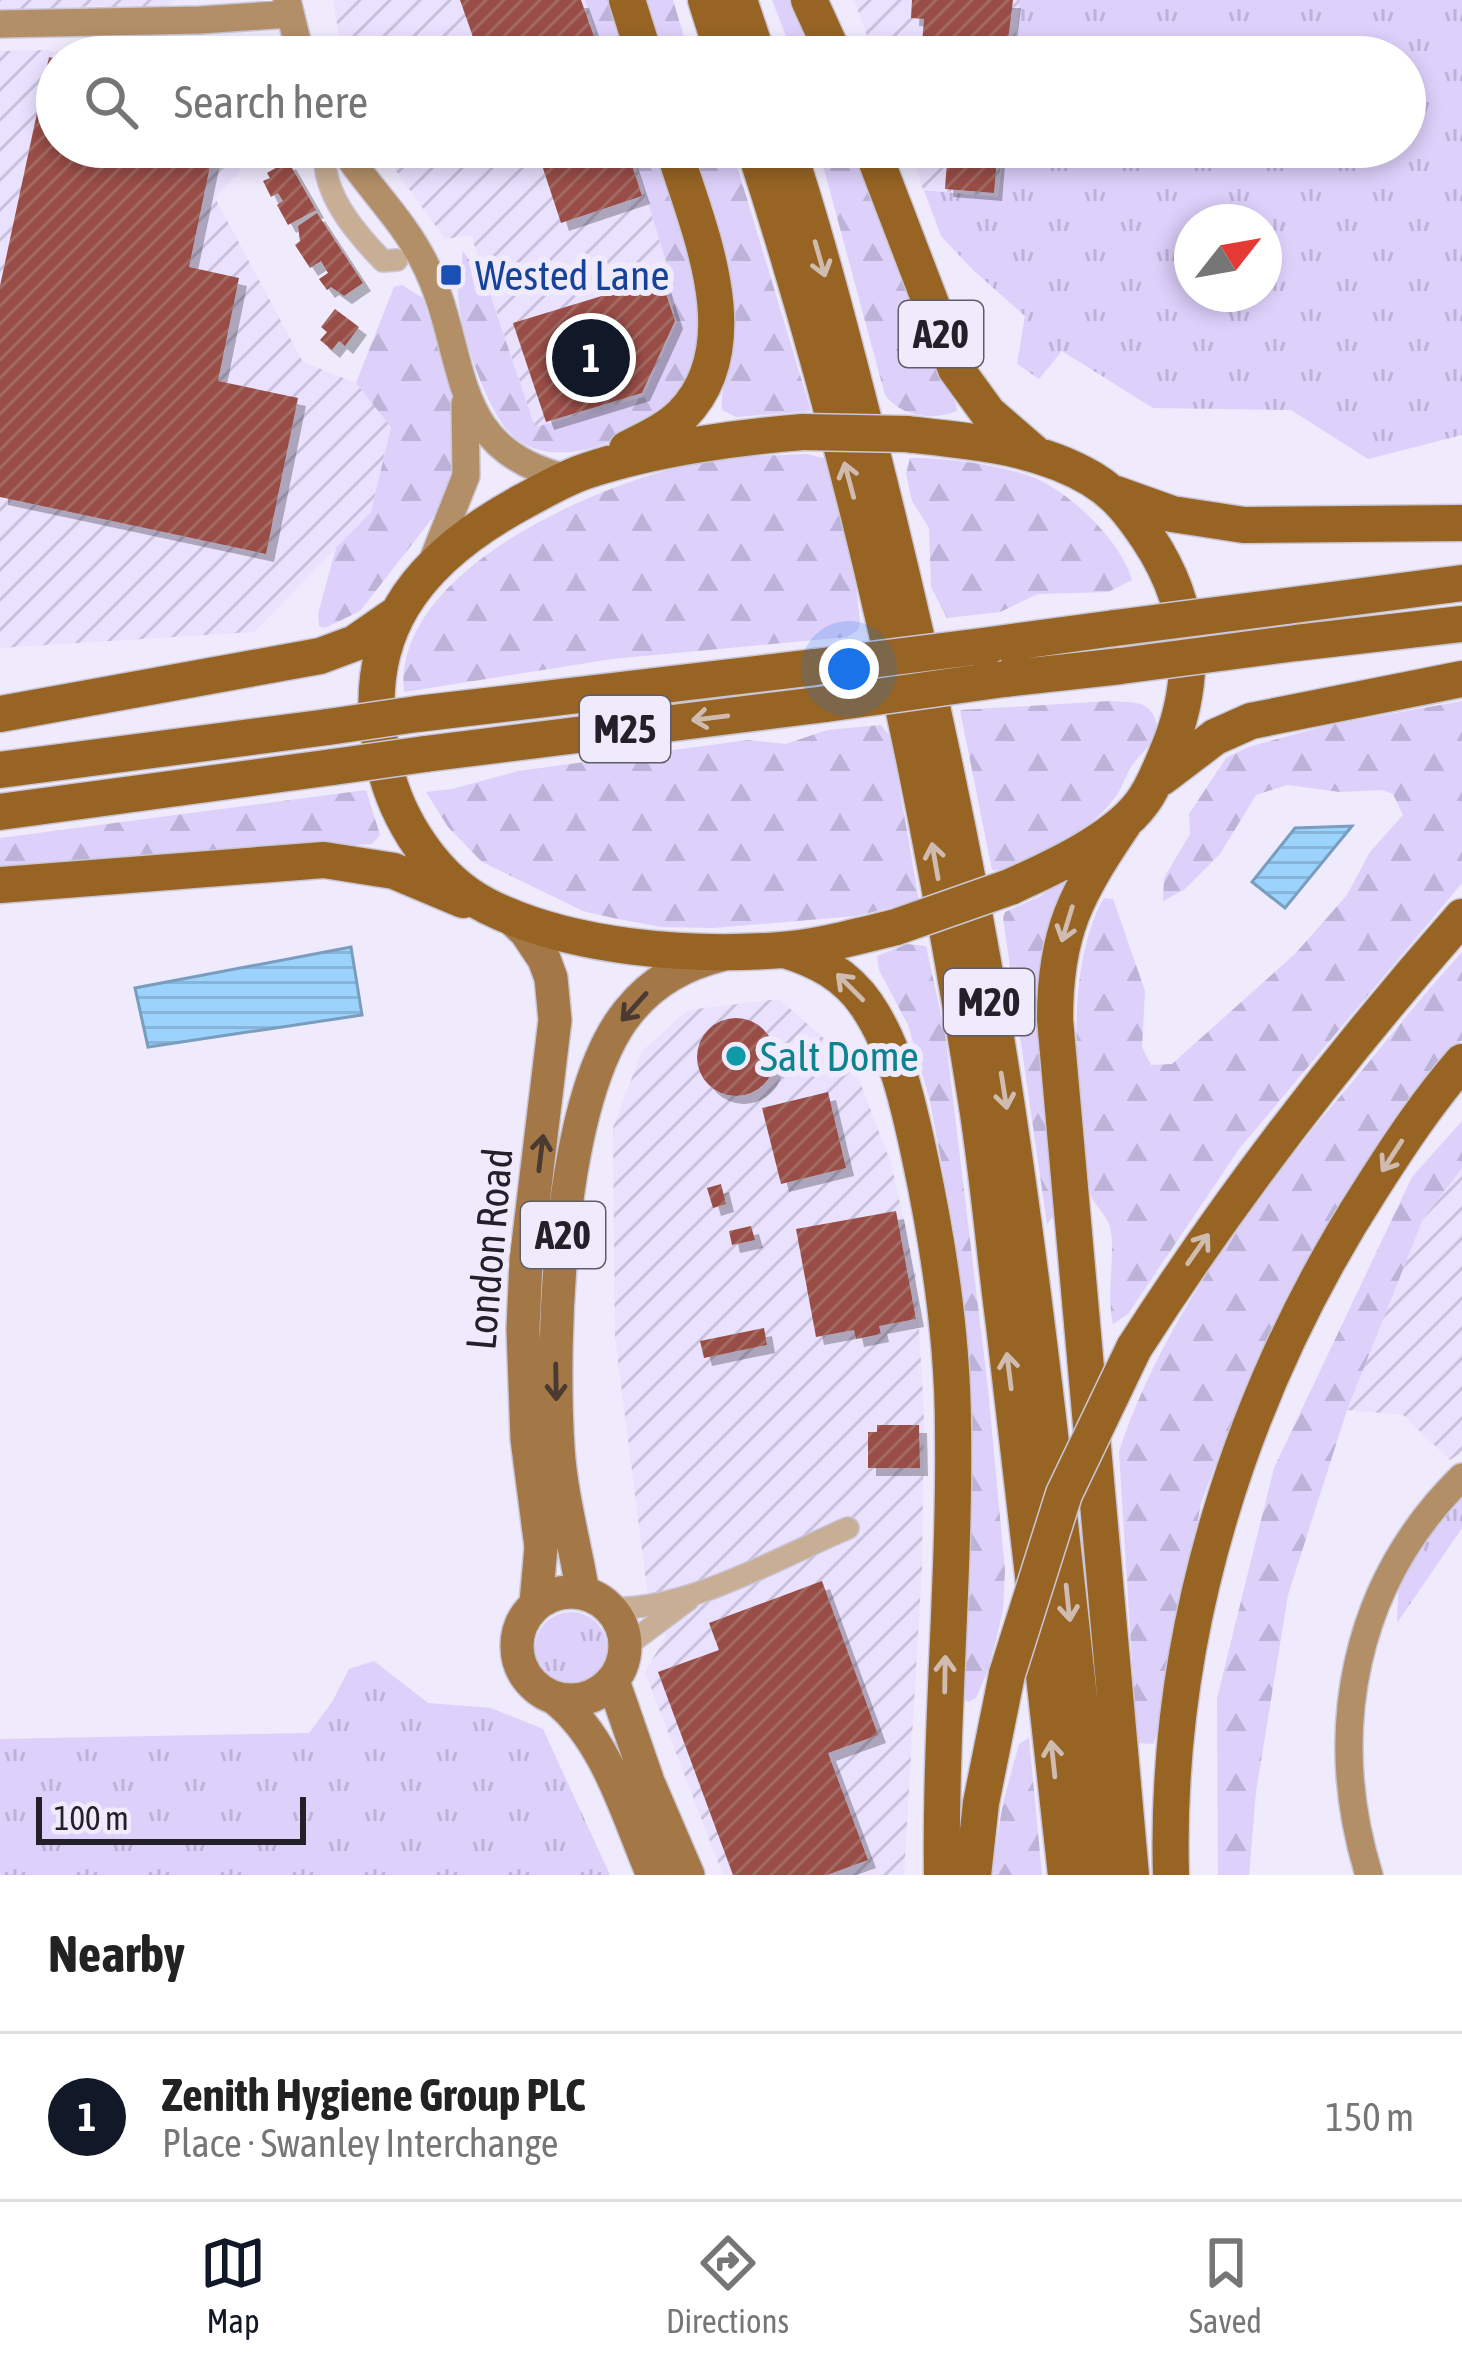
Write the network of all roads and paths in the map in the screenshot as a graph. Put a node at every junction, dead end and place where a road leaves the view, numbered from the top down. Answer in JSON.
{"nodes":[{"id":1,"x":627,"y":0,"type":"edge"},
{"id":2,"x":706,"y":0,"type":"edge"},
{"id":3,"x":739,"y":0,"type":"edge"},
{"id":4,"x":809,"y":0,"type":"edge"},
{"id":5,"x":288,"y":7,"type":"edge"},
{"id":6,"x":0,"y":24,"type":"edge"},
{"id":7,"x":638,"y":36,"type":"edge"},
{"id":8,"x":717,"y":36,"type":"edge"},
{"id":9,"x":751,"y":36,"type":"edge"},
{"id":10,"x":825,"y":36,"type":"edge"},
{"id":11,"x":326,"y":168,"type":"edge"},
{"id":12,"x":355,"y":168,"type":"edge"},
{"id":13,"x":679,"y":168,"type":"edge"},
{"id":14,"x":760,"y":168,"type":"edge"},
{"id":15,"x":794,"y":168,"type":"edge"},
{"id":16,"x":880,"y":168,"type":"edge"},
{"id":17,"x":397,"y":260,"type":"dead end"},
{"id":18,"x":464,"y":388,"type":"junction"},
{"id":19,"x":1033,"y":452,"type":"junction"},
{"id":20,"x":579,"y":474,"type":"junction"},
{"id":21,"x":1112,"y":493,"type":"junction"},
{"id":22,"x":1462,"y":523,"type":"edge"},
{"id":23,"x":429,"y":569,"type":"junction"},
{"id":24,"x":1462,"y":583,"type":"edge"},
{"id":25,"x":395,"y":615,"type":"junction"},
{"id":26,"x":1462,"y":624,"type":"edge"},
{"id":27,"x":1462,"y":680,"type":"edge"},
{"id":28,"x":0,"y":714,"type":"edge"},
{"id":29,"x":0,"y":770,"type":"edge"},
{"id":30,"x":1154,"y":784,"type":"junction"},
{"id":31,"x":0,"y":812,"type":"edge"},
{"id":32,"x":1124,"y":823,"type":"junction"},
{"id":33,"x":0,"y":885,"type":"edge"},
{"id":34,"x":496,"y":910,"type":"junction"},
{"id":35,"x":1462,"y":917,"type":"edge"},
{"id":36,"x":785,"y":950,"type":"junction"},
{"id":37,"x":734,"y":952,"type":"junction"},
{"id":38,"x":1462,"y":1062,"type":"edge"},
{"id":39,"x":1462,"y":1477,"type":"edge"},
{"id":40,"x":848,"y":1528,"type":"dead end"},
{"id":41,"x":698,"y":1592,"type":"junction"},
{"id":42,"x":597,"y":1600,"type":"junction"},
{"id":43,"x":536,"y":1603,"type":"junction"},
{"id":44,"x":626,"y":1647,"type":"junction"},
{"id":45,"x":613,"y":1681,"type":"junction"},
{"id":46,"x":556,"y":1699,"type":"junction"},
{"id":47,"x":653,"y":1875,"type":"edge"},
{"id":48,"x":688,"y":1875,"type":"edge"},
{"id":49,"x":942,"y":1875,"type":"edge"},
{"id":50,"x":973,"y":1875,"type":"edge"},
{"id":51,"x":1066,"y":1875,"type":"edge"},
{"id":52,"x":1098,"y":1875,"type":"edge"},
{"id":53,"x":1131,"y":1875,"type":"edge"},
{"id":54,"x":1171,"y":1875,"type":"edge"},
{"id":55,"x":1369,"y":1875,"type":"edge"}],
"edges":[{"from":1,"to":7,"type":"highway"},
{"from":2,"to":8,"type":"highway"},
{"from":3,"to":9,"type":"highway"},
{"from":4,"to":10,"type":"highway"},
{"from":5,"to":6,"type":"street"},
{"from":11,"to":17,"type":"street"},
{"from":12,"to":18,"type":"street"},
{"from":13,"to":20,"type":"highway"},
{"from":51,"to":14,"type":"highway","number":"M20","one_way":true},
{"from":15,"to":52,"type":"highway","number":"M20","one_way":true},
{"from":16,"to":19,"type":"highway","number":"A20"},
{"from":18,"to":20,"type":"street"},
{"from":18,"to":23,"type":"street"},
{"from":19,"to":20,"type":"highway","bridge":true},
{"from":19,"to":21,"type":"highway"},
{"from":20,"to":23,"type":"highway"},
{"from":21,"to":22,"type":"highway"},
{"from":21,"to":30,"type":"highway"},
{"from":23,"to":25,"type":"highway"},
{"from":24,"to":29,"type":"highway","number":"M25","bridge":true},
{"from":25,"to":28,"type":"highway"},
{"from":25,"to":34,"type":"highway"},
{"from":26,"to":31,"type":"highway","number":"M25","one_way":true,"bridge":true},
{"from":27,"to":30,"type":"highway"},
{"from":30,"to":32,"type":"highway"},
{"from":32,"to":36,"type":"highway","bridge":true},
{"from":32,"to":53,"type":"highway","number":"M20","one_way":true},
{"from":33,"to":34,"type":"highway"},
{"from":34,"to":37,"type":"highway"},
{"from":43,"to":34,"type":"main road","name":"London Road","number":"A20","one_way":true},
{"from":50,"to":35,"type":"highway","one_way":true,"bridge":true},
{"from":36,"to":37,"type":"highway"},
{"from":49,"to":36,"type":"highway","one_way":true},
{"from":37,"to":42,"type":"main road","name":"London Road","number":"A20","one_way":true},
{"from":38,"to":54,"type":"highway","one_way":true},
{"from":39,"to":55,"type":"street"},
{"from":40,"to":41,"type":"street"},
{"from":41,"to":42,"type":"street"},
{"from":41,"to":44,"type":"street"},
{"from":42,"to":43,"type":"main road"},
{"from":42,"to":44,"type":"main road"},
{"from":43,"to":46,"type":"main road"},
{"from":44,"to":45,"type":"main road"},
{"from":45,"to":46,"type":"main road"},
{"from":45,"to":48,"type":"main road"},
{"from":46,"to":47,"type":"main road"}]}
